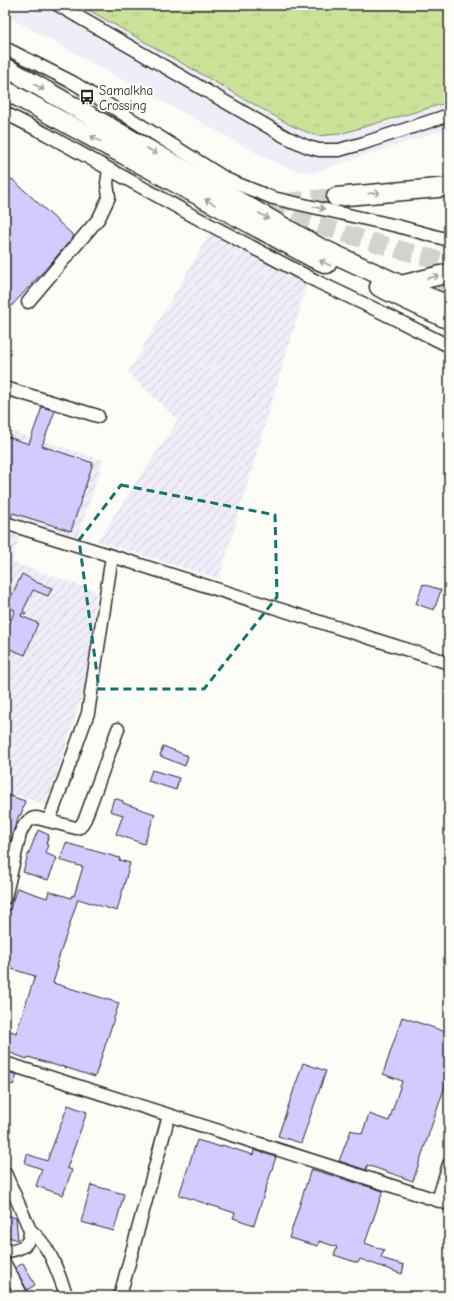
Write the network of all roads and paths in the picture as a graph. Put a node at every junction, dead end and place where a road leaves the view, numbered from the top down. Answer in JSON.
{"nodes":[{"id":1,"x":58,"y":5,"type":"edge"},
{"id":2,"x":5,"y":48,"type":"edge"},
{"id":3,"x":5,"y":67,"type":"edge"},
{"id":4,"x":5,"y":90,"type":"edge"},
{"id":5,"x":5,"y":113,"type":"edge"},
{"id":6,"x":449,"y":115,"type":"edge"},
{"id":7,"x":5,"y":122,"type":"edge"},
{"id":8,"x":46,"y":134,"type":"junction"},
{"id":9,"x":109,"y":169,"type":"junction"},
{"id":10,"x":449,"y":187,"type":"edge"},
{"id":11,"x":336,"y":197,"type":"tunnel mouth"},
{"id":12,"x":449,"y":240,"type":"edge"},
{"id":13,"x":449,"y":273,"type":"edge"},
{"id":14,"x":401,"y":285,"type":"junction"},
{"id":15,"x":28,"y":302,"type":"dead end"},
{"id":16,"x":449,"y":304,"type":"edge"},
{"id":17,"x":449,"y":320,"type":"edge"},
{"id":18,"x":449,"y":346,"type":"edge"},
{"id":19,"x":5,"y":388,"type":"edge"},
{"id":20,"x":98,"y":416,"type":"dead end"},
{"id":21,"x":5,"y":523,"type":"edge"},
{"id":22,"x":112,"y":556,"type":"junction"},
{"id":23,"x":449,"y":663,"type":"edge"},
{"id":24,"x":118,"y":729,"type":"dead end"},
{"id":25,"x":49,"y":821,"type":"junction"},
{"id":26,"x":5,"y":898,"type":"edge"},
{"id":27,"x":5,"y":1063,"type":"edge"},
{"id":28,"x":170,"y":1115,"type":"junction"},
{"id":29,"x":449,"y":1164,"type":"edge"},
{"id":30,"x":5,"y":1173,"type":"edge"},
{"id":31,"x":446,"y":1181,"type":"edge"},
{"id":32,"x":444,"y":1202,"type":"edge"},
{"id":33,"x":30,"y":1230,"type":"junction"},
{"id":34,"x":5,"y":1252,"type":"edge"},
{"id":35,"x":5,"y":1264,"type":"edge"},
{"id":36,"x":22,"y":1296,"type":"edge"},
{"id":37,"x":67,"y":1296,"type":"edge"},
{"id":38,"x":120,"y":1296,"type":"edge"}],
"edges":[{"from":1,"to":6,"type":"street"},
{"from":2,"to":12,"type":"street","one_way":true},
{"from":3,"to":14,"type":"highway","one_way":true},
{"from":17,"to":4,"type":"highway","one_way":true},
{"from":5,"to":8,"type":"street"},
{"from":7,"to":8,"type":"street"},
{"from":8,"to":9,"type":"street"},
{"from":9,"to":15,"type":"street"},
{"from":9,"to":18,"type":"street"},
{"from":11,"to":10,"type":"highway","one_way":true},
{"from":14,"to":13,"type":"highway","one_way":true},
{"from":14,"to":16,"type":"main road"},
{"from":19,"to":20,"type":"street"},
{"from":21,"to":22,"type":"street"},
{"from":22,"to":23,"type":"street"},
{"from":22,"to":25,"type":"street"},
{"from":24,"to":25,"type":"street"},
{"from":25,"to":26,"type":"street"},
{"from":27,"to":28,"type":"street"},
{"from":28,"to":32,"type":"street"},
{"from":28,"to":38,"type":"street"},
{"from":29,"to":31,"type":"street"},
{"from":30,"to":33,"type":"street"},
{"from":31,"to":32,"type":"street"},
{"from":33,"to":34,"type":"street"},
{"from":33,"to":37,"type":"street"},
{"from":35,"to":36,"type":"street"}]}
